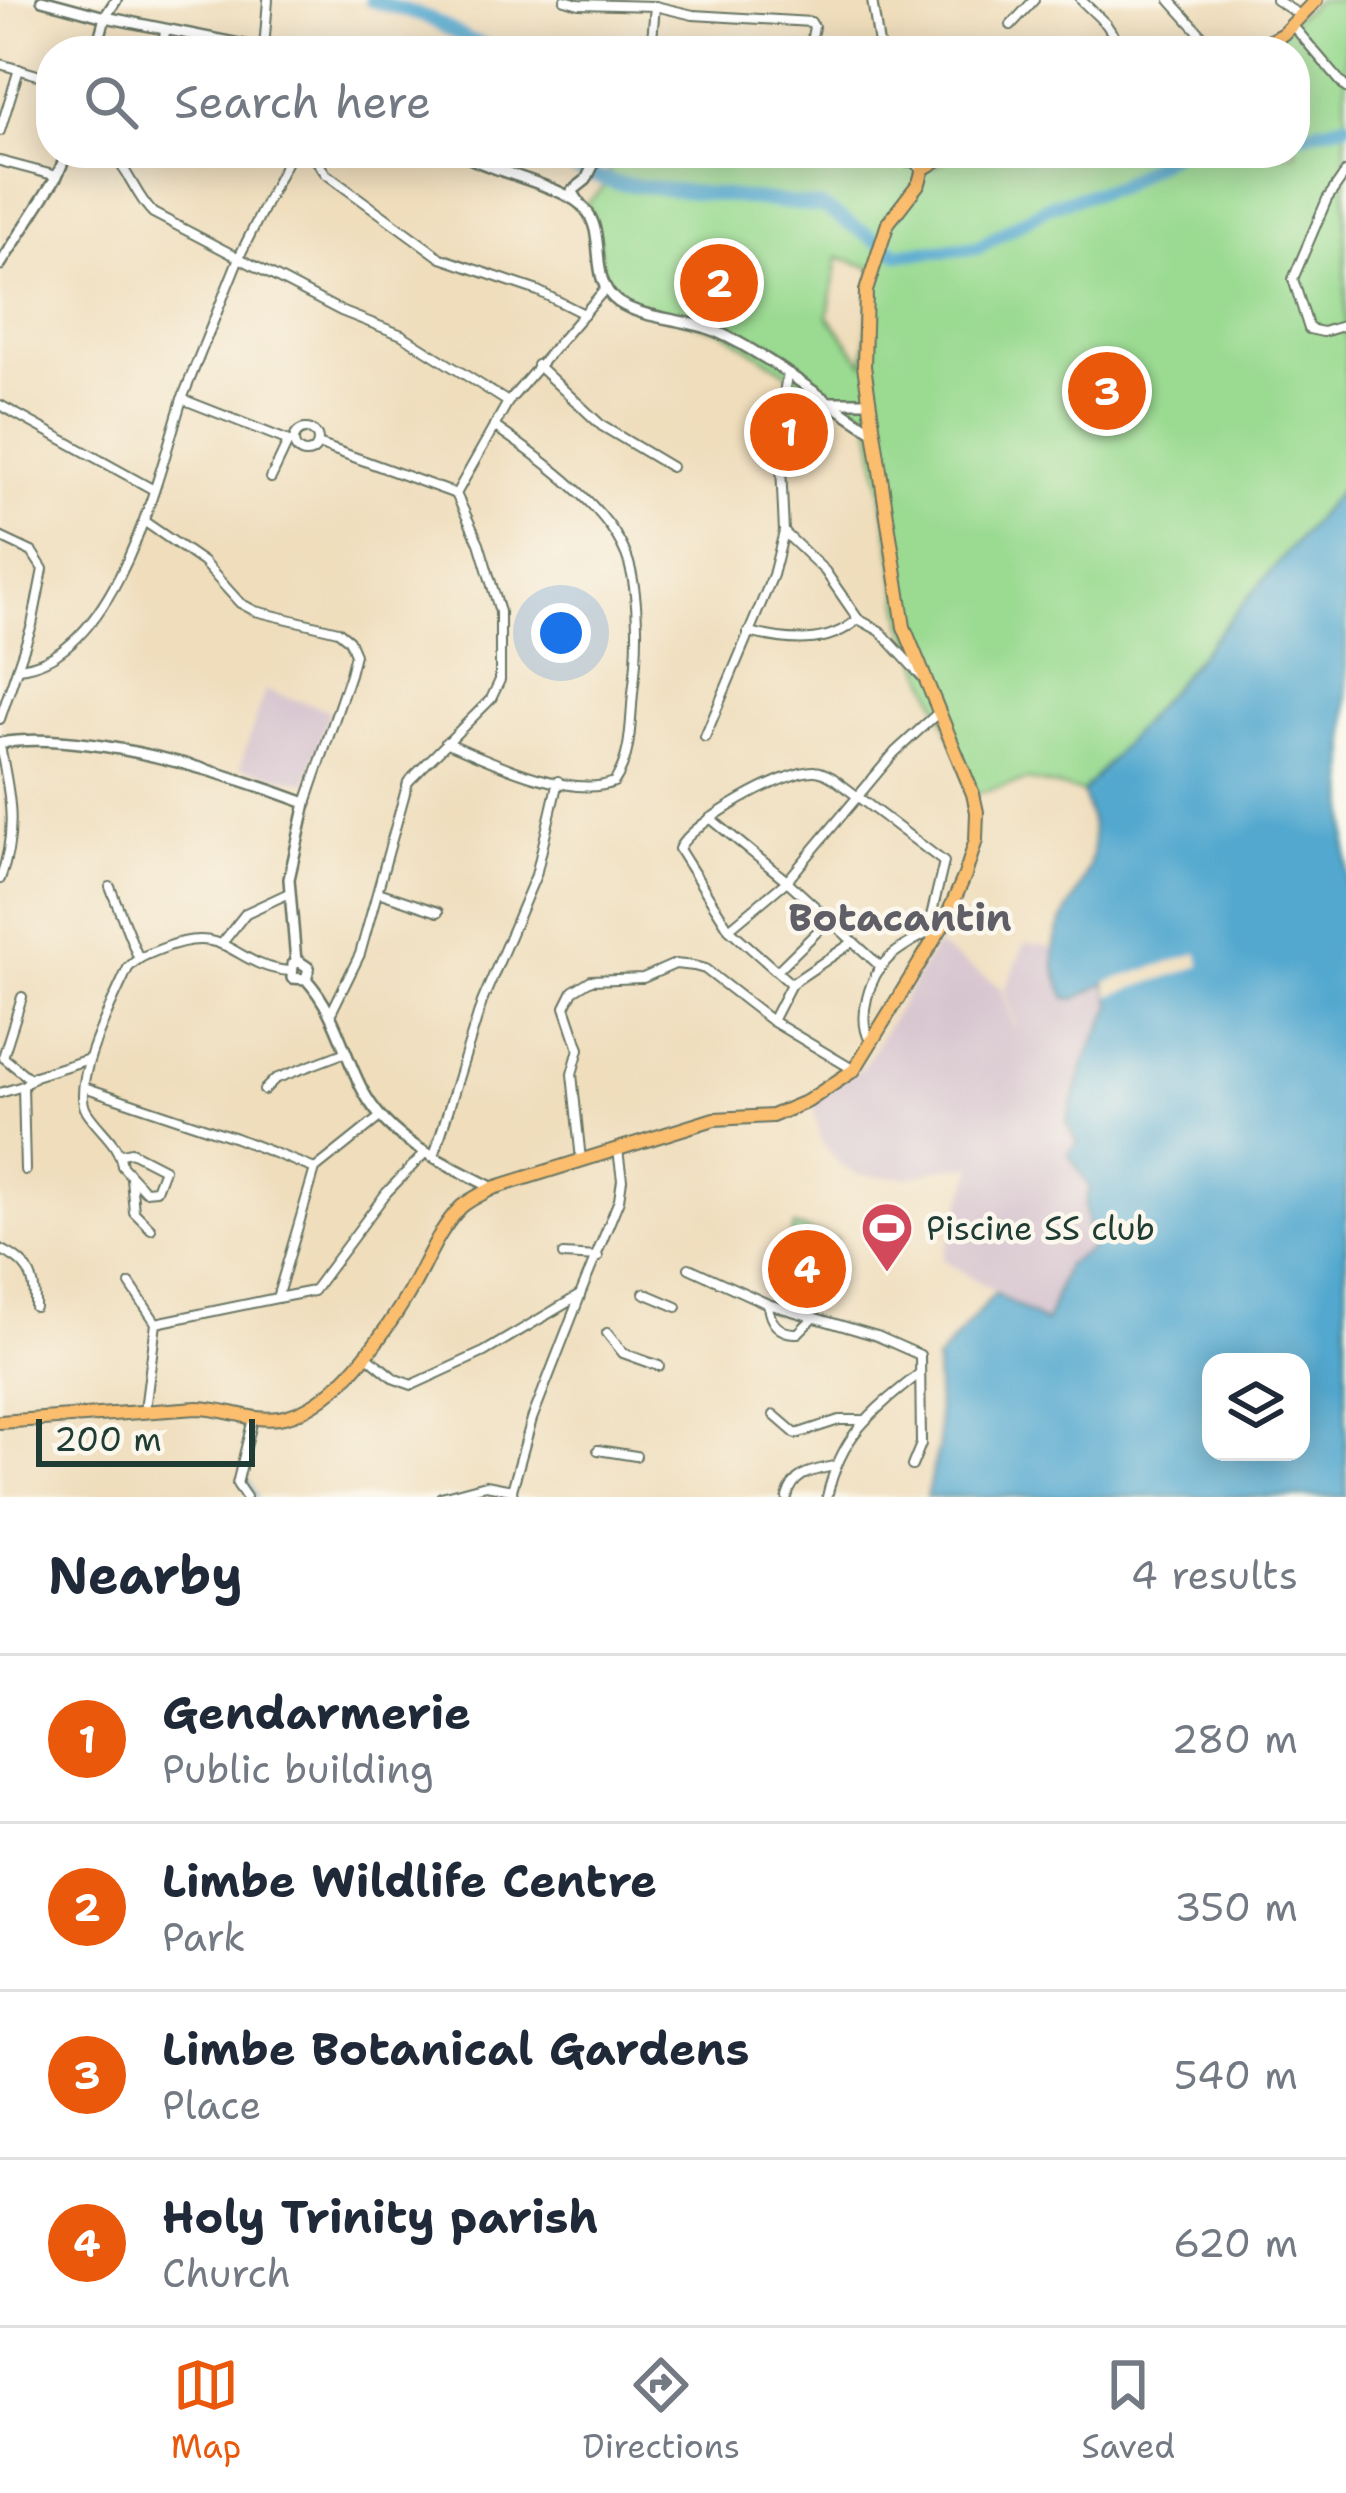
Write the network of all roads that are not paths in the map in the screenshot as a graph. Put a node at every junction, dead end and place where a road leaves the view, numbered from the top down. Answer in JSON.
{"nodes":[{"id":1,"x":43,"y":0,"type":"edge"},
{"id":2,"x":116,"y":0,"type":"edge"},
{"id":3,"x":268,"y":0,"type":"edge"},
{"id":4,"x":566,"y":0,"type":"edge"},
{"id":5,"x":872,"y":0,"type":"edge"},
{"id":6,"x":1034,"y":0,"type":"edge"},
{"id":7,"x":1081,"y":0,"type":"edge"},
{"id":8,"x":1170,"y":0,"type":"edge"},
{"id":9,"x":1276,"y":0,"type":"edge"},
{"id":10,"x":1316,"y":0,"type":"edge"},
{"id":11,"x":655,"y":6,"type":"junction"},
{"id":12,"x":105,"y":17,"type":"junction"},
{"id":13,"x":1298,"y":21,"type":"junction"},
{"id":14,"x":1010,"y":25,"type":"dead end"},
{"id":15,"x":165,"y":29,"type":"junction"},
{"id":16,"x":100,"y":36,"type":"edge"},
{"id":17,"x":164,"y":36,"type":"edge"},
{"id":18,"x":200,"y":36,"type":"edge"},
{"id":19,"x":269,"y":36,"type":"edge"},
{"id":20,"x":652,"y":36,"type":"edge"},
{"id":21,"x":812,"y":36,"type":"edge"},
{"id":22,"x":878,"y":36,"type":"edge"},
{"id":23,"x":1114,"y":36,"type":"edge"},
{"id":24,"x":1202,"y":36,"type":"edge"},
{"id":25,"x":1274,"y":36,"type":"edge"},
{"id":26,"x":1309,"y":36,"type":"edge"},
{"id":27,"x":1310,"y":38,"type":"edge"},
{"id":28,"x":0,"y":64,"type":"edge"},
{"id":29,"x":19,"y":69,"type":"junction"},
{"id":30,"x":36,"y":74,"type":"edge"},
{"id":31,"x":1346,"y":88,"type":"edge"},
{"id":32,"x":0,"y":131,"type":"edge"},
{"id":33,"x":0,"y":161,"type":"edge"},
{"id":34,"x":60,"y":168,"type":"edge"},
{"id":35,"x":125,"y":168,"type":"edge"},
{"id":36,"x":284,"y":168,"type":"edge"},
{"id":37,"x":322,"y":168,"type":"edge"},
{"id":38,"x":485,"y":168,"type":"edge"},
{"id":39,"x":592,"y":168,"type":"edge"},
{"id":40,"x":923,"y":169,"type":"edge"},
{"id":41,"x":1346,"y":172,"type":"edge"},
{"id":42,"x":57,"y":176,"type":"junction"},
{"id":43,"x":581,"y":205,"type":"junction"},
{"id":44,"x":4,"y":254,"type":"edge"},
{"id":45,"x":240,"y":256,"type":"junction"},
{"id":46,"x":0,"y":266,"type":"edge"},
{"id":47,"x":606,"y":288,"type":"junction"},
{"id":48,"x":584,"y":314,"type":"junction"},
{"id":49,"x":1346,"y":325,"type":"edge"},
{"id":50,"x":537,"y":365,"type":"junction"},
{"id":51,"x":788,"y":376,"type":"junction"},
{"id":52,"x":182,"y":399,"type":"junction"},
{"id":53,"x":824,"y":401,"type":"junction"},
{"id":54,"x":508,"y":402,"type":"junction"},
{"id":55,"x":868,"y":402,"type":"junction"},
{"id":56,"x":0,"y":405,"type":"edge"},
{"id":57,"x":494,"y":426,"type":"junction"},
{"id":58,"x":871,"y":430,"type":"junction"},
{"id":59,"x":291,"y":443,"type":"junction"},
{"id":60,"x":318,"y":444,"type":"junction"},
{"id":61,"x":671,"y":467,"type":"dead end"},
{"id":62,"x":271,"y":478,"type":"dead end"},
{"id":63,"x":154,"y":490,"type":"junction"},
{"id":64,"x":456,"y":494,"type":"junction"},
{"id":65,"x":146,"y":521,"type":"junction"},
{"id":66,"x":784,"y":532,"type":"junction"},
{"id":67,"x":0,"y":538,"type":"edge"},
{"id":68,"x":858,"y":619,"type":"junction"},
{"id":69,"x":748,"y":632,"type":"junction"},
{"id":70,"x":18,"y":668,"type":"junction"},
{"id":71,"x":924,"y":678,"type":"junction"},
{"id":72,"x":940,"y":711,"type":"junction"},
{"id":73,"x":0,"y":719,"type":"edge"},
{"id":74,"x":705,"y":737,"type":"dead end"},
{"id":75,"x":446,"y":742,"type":"junction"},
{"id":76,"x":0,"y":744,"type":"edge"},
{"id":77,"x":558,"y":781,"type":"junction"},
{"id":78,"x":855,"y":797,"type":"junction"},
{"id":79,"x":306,"y":803,"type":"junction"},
{"id":80,"x":710,"y":818,"type":"junction"},
{"id":81,"x":0,"y":879,"type":"edge"},
{"id":82,"x":787,"y":881,"type":"junction"},
{"id":83,"x":110,"y":887,"type":"dead end"},
{"id":84,"x":378,"y":892,"type":"junction"},
{"id":85,"x":289,"y":893,"type":"junction"},
{"id":86,"x":438,"y":912,"type":"dead end"},
{"id":87,"x":829,"y":920,"type":"junction"},
{"id":88,"x":943,"y":925,"type":"junction"},
{"id":89,"x":729,"y":929,"type":"junction"},
{"id":90,"x":927,"y":933,"type":"junction"},
{"id":91,"x":223,"y":942,"type":"junction"},
{"id":92,"x":853,"y":942,"type":"junction"},
{"id":93,"x":138,"y":957,"type":"junction"},
{"id":94,"x":293,"y":967,"type":"junction"},
{"id":95,"x":881,"y":967,"type":"junction"},
{"id":96,"x":778,"y":970,"type":"junction"},
{"id":97,"x":791,"y":984,"type":"junction"},
{"id":98,"x":22,"y":997,"type":"dead end"},
{"id":99,"x":332,"y":1011,"type":"junction"},
{"id":100,"x":772,"y":1021,"type":"junction"},
{"id":101,"x":872,"y":1045,"type":"junction"},
{"id":102,"x":346,"y":1052,"type":"junction"},
{"id":103,"x":2,"y":1056,"type":"edge"},
{"id":104,"x":90,"y":1059,"type":"junction"},
{"id":105,"x":854,"y":1070,"type":"junction"},
{"id":106,"x":26,"y":1083,"type":"junction"},
{"id":107,"x":84,"y":1087,"type":"junction"},
{"id":108,"x":264,"y":1090,"type":"dead end"},
{"id":109,"x":0,"y":1093,"type":"edge"},
{"id":110,"x":380,"y":1117,"type":"junction"},
{"id":111,"x":618,"y":1149,"type":"junction"},
{"id":112,"x":122,"y":1154,"type":"junction"},
{"id":113,"x":429,"y":1155,"type":"junction"},
{"id":114,"x":581,"y":1161,"type":"junction"},
{"id":115,"x":315,"y":1169,"type":"junction"},
{"id":116,"x":25,"y":1170,"type":"dead end"},
{"id":117,"x":132,"y":1177,"type":"junction"},
{"id":118,"x":493,"y":1188,"type":"junction"},
{"id":119,"x":152,"y":1229,"type":"dead end"},
{"id":120,"x":0,"y":1249,"type":"edge"},
{"id":121,"x":563,"y":1255,"type":"dead end"},
{"id":122,"x":598,"y":1256,"type":"junction"},
{"id":123,"x":689,"y":1268,"type":"dead end"},
{"id":124,"x":130,"y":1284,"type":"dead end"},
{"id":125,"x":644,"y":1293,"type":"dead end"},
{"id":126,"x":580,"y":1294,"type":"junction"},
{"id":127,"x":278,"y":1298,"type":"junction"},
{"id":128,"x":768,"y":1304,"type":"junction"},
{"id":129,"x":34,"y":1307,"type":"dead end"},
{"id":130,"x":676,"y":1307,"type":"dead end"},
{"id":131,"x":813,"y":1318,"type":"junction"},
{"id":132,"x":156,"y":1323,"type":"junction"},
{"id":133,"x":607,"y":1333,"type":"dead end"},
{"id":134,"x":364,"y":1354,"type":"junction"},
{"id":135,"x":658,"y":1366,"type":"dead end"},
{"id":136,"x":920,"y":1373,"type":"junction"},
{"id":137,"x":145,"y":1410,"type":"junction"},
{"id":138,"x":774,"y":1414,"type":"dead end"},
{"id":139,"x":254,"y":1418,"type":"junction"},
{"id":140,"x":862,"y":1420,"type":"junction"},
{"id":141,"x":0,"y":1422,"type":"edge"},
{"id":142,"x":598,"y":1450,"type":"dead end"},
{"id":143,"x":636,"y":1456,"type":"dead end"},
{"id":144,"x":835,"y":1466,"type":"junction"},
{"id":145,"x":912,"y":1466,"type":"dead end"},
{"id":146,"x":512,"y":1494,"type":"edge"},
{"id":147,"x":246,"y":1497,"type":"edge"},
{"id":148,"x":441,"y":1497,"type":"edge"},
{"id":149,"x":787,"y":1497,"type":"edge"},
{"id":150,"x":827,"y":1497,"type":"edge"}],
"edges":[{"from":1,"to":12,"type":"street"},
{"from":2,"to":12,"type":"street"},
{"from":3,"to":19,"type":"street"},
{"from":4,"to":11,"type":"street"},
{"from":5,"to":22,"type":"street"},
{"from":6,"to":14,"type":"street"},
{"from":7,"to":23,"type":"street"},
{"from":8,"to":24,"type":"street"},
{"from":9,"to":13,"type":"street"},
{"from":10,"to":13,"type":"highway"},
{"from":11,"to":20,"type":"street"},
{"from":11,"to":21,"type":"street"},
{"from":12,"to":15,"type":"street"},
{"from":12,"to":16,"type":"street"},
{"from":13,"to":25,"type":"highway"},
{"from":13,"to":26,"type":"street"},
{"from":15,"to":17,"type":"street"},
{"from":15,"to":18,"type":"street"},
{"from":27,"to":31,"type":"street"},
{"from":28,"to":29,"type":"street"},
{"from":29,"to":30,"type":"street"},
{"from":29,"to":32,"type":"street"},
{"from":33,"to":42,"type":"street"},
{"from":34,"to":42,"type":"street"},
{"from":35,"to":45,"type":"street"},
{"from":36,"to":45,"type":"street"},
{"from":37,"to":48,"type":"street"},
{"from":38,"to":43,"type":"street"},
{"from":39,"to":43,"type":"street"},
{"from":40,"to":55,"type":"highway"},
{"from":41,"to":49,"type":"street"},
{"from":42,"to":44,"type":"street"},
{"from":43,"to":47,"type":"street"},
{"from":44,"to":46,"type":"street"},
{"from":45,"to":52,"type":"street"},
{"from":45,"to":54,"type":"street"},
{"from":47,"to":48,"type":"street"},
{"from":47,"to":51,"type":"street"},
{"from":48,"to":50,"type":"street"},
{"from":50,"to":54,"type":"street"},
{"from":50,"to":61,"type":"street"},
{"from":51,"to":53,"type":"street"},
{"from":51,"to":66,"type":"street"},
{"from":52,"to":59,"type":"street"},
{"from":52,"to":63,"type":"street"},
{"from":53,"to":55,"type":"street"},
{"from":53,"to":58,"type":"street"},
{"from":54,"to":57,"type":"street"},
{"from":55,"to":58,"type":"highway"},
{"from":56,"to":63,"type":"street"},
{"from":57,"to":64,"type":"street"},
{"from":57,"to":77,"type":"street"},
{"from":58,"to":71,"type":"highway"},
{"from":59,"to":60,"type":"street"},
{"from":59,"to":60,"type":"street"},
{"from":59,"to":62,"type":"street"},
{"from":60,"to":64,"type":"street"},
{"from":63,"to":65,"type":"street"},
{"from":64,"to":75,"type":"street"},
{"from":65,"to":70,"type":"street"},
{"from":65,"to":79,"type":"street"},
{"from":66,"to":68,"type":"street"},
{"from":66,"to":69,"type":"street"},
{"from":67,"to":70,"type":"street"},
{"from":68,"to":69,"type":"street"},
{"from":68,"to":71,"type":"street"},
{"from":69,"to":74,"type":"street"},
{"from":70,"to":73,"type":"street"},
{"from":71,"to":72,"type":"highway"},
{"from":72,"to":78,"type":"street"},
{"from":72,"to":88,"type":"highway"},
{"from":75,"to":77,"type":"street"},
{"from":75,"to":84,"type":"street"},
{"from":76,"to":79,"type":"street"},
{"from":76,"to":81,"type":"street"},
{"from":77,"to":113,"type":"street"},
{"from":78,"to":80,"type":"street"},
{"from":78,"to":82,"type":"street"},
{"from":78,"to":90,"type":"street"},
{"from":79,"to":85,"type":"street"},
{"from":80,"to":82,"type":"street"},
{"from":80,"to":89,"type":"street"},
{"from":82,"to":87,"type":"street"},
{"from":82,"to":89,"type":"street"},
{"from":83,"to":93,"type":"street"},
{"from":84,"to":86,"type":"street"},
{"from":84,"to":99,"type":"street"},
{"from":85,"to":91,"type":"street"},
{"from":85,"to":94,"type":"street"},
{"from":87,"to":92,"type":"street"},
{"from":87,"to":96,"type":"street"},
{"from":88,"to":90,"type":"street"},
{"from":88,"to":101,"type":"highway"},
{"from":89,"to":96,"type":"street"},
{"from":90,"to":95,"type":"street"},
{"from":91,"to":93,"type":"street"},
{"from":91,"to":94,"type":"street"},
{"from":92,"to":95,"type":"street"},
{"from":92,"to":97,"type":"street"},
{"from":93,"to":104,"type":"street"},
{"from":94,"to":99,"type":"street"},
{"from":95,"to":101,"type":"street"},
{"from":96,"to":97,"type":"street"},
{"from":97,"to":100,"type":"street"},
{"from":98,"to":103,"type":"street"},
{"from":99,"to":102,"type":"street"},
{"from":100,"to":105,"type":"street"},
{"from":100,"to":114,"type":"street"},
{"from":101,"to":105,"type":"highway"},
{"from":102,"to":108,"type":"street"},
{"from":102,"to":110,"type":"street"},
{"from":103,"to":106,"type":"street"},
{"from":104,"to":106,"type":"street"},
{"from":104,"to":107,"type":"street"},
{"from":105,"to":111,"type":"highway"},
{"from":106,"to":109,"type":"street"},
{"from":106,"to":116,"type":"street"},
{"from":107,"to":112,"type":"street"},
{"from":107,"to":115,"type":"street"},
{"from":110,"to":113,"type":"street"},
{"from":110,"to":115,"type":"street"},
{"from":111,"to":114,"type":"highway"},
{"from":111,"to":122,"type":"street"},
{"from":112,"to":117,"type":"street"},
{"from":112,"to":117,"type":"street"},
{"from":113,"to":118,"type":"street"},
{"from":113,"to":127,"type":"street"},
{"from":114,"to":118,"type":"highway"},
{"from":115,"to":127,"type":"street"},
{"from":117,"to":119,"type":"street"},
{"from":118,"to":134,"type":"highway"},
{"from":120,"to":129,"type":"street"},
{"from":121,"to":122,"type":"street"},
{"from":122,"to":126,"type":"street"},
{"from":123,"to":128,"type":"street"},
{"from":124,"to":132,"type":"street"},
{"from":125,"to":130,"type":"street"},
{"from":126,"to":134,"type":"street"},
{"from":126,"to":146,"type":"street"},
{"from":127,"to":132,"type":"street"},
{"from":128,"to":131,"type":"street"},
{"from":128,"to":131,"type":"street"},
{"from":131,"to":136,"type":"street"},
{"from":132,"to":137,"type":"street"},
{"from":133,"to":135,"type":"street"},
{"from":134,"to":139,"type":"highway"},
{"from":136,"to":140,"type":"street"},
{"from":136,"to":145,"type":"street"},
{"from":137,"to":139,"type":"highway"},
{"from":137,"to":141,"type":"highway"},
{"from":138,"to":140,"type":"street"},
{"from":139,"to":147,"type":"street"},
{"from":140,"to":144,"type":"street"},
{"from":142,"to":143,"type":"street"},
{"from":144,"to":149,"type":"street"},
{"from":144,"to":150,"type":"street"},
{"from":146,"to":148,"type":"street"}]}
